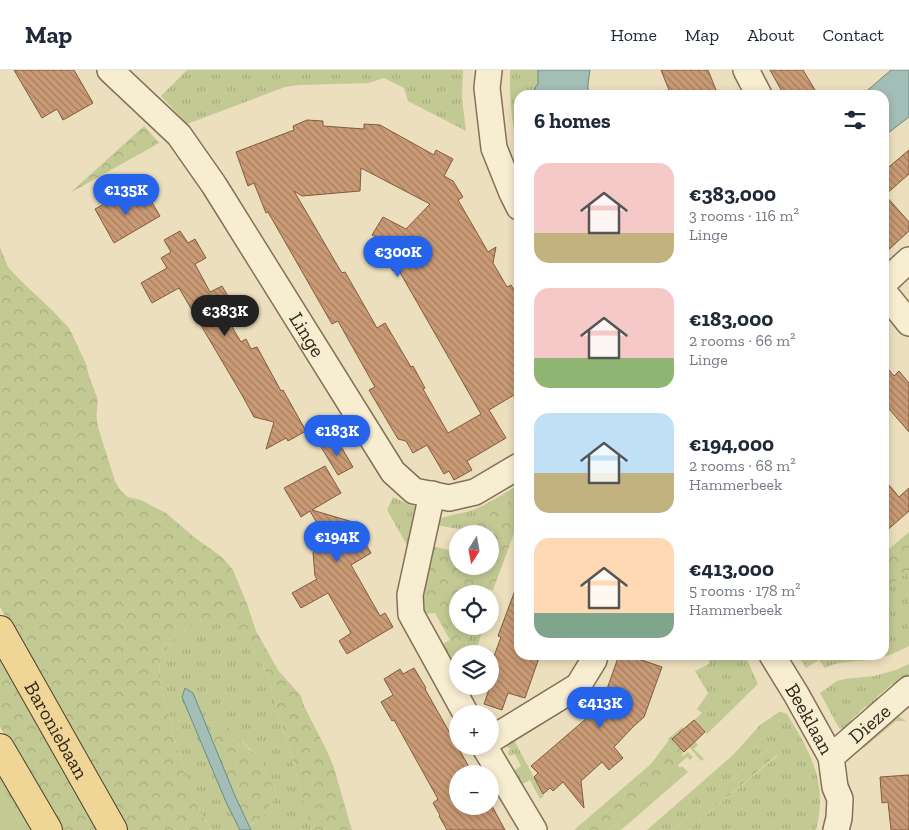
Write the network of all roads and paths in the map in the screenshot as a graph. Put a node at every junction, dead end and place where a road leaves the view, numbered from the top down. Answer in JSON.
{"nodes":[{"id":1,"x":110,"y":70,"type":"edge"},
{"id":2,"x":488,"y":70,"type":"edge"},
{"id":3,"x":746,"y":70,"type":"edge"},
{"id":4,"x":756,"y":90,"type":"edge"},
{"id":5,"x":514,"y":197,"type":"edge"},
{"id":6,"x":909,"y":260,"type":"edge"},
{"id":7,"x":889,"y":278,"type":"edge"},
{"id":8,"x":889,"y":298,"type":"edge"},
{"id":9,"x":909,"y":323,"type":"edge"},
{"id":10,"x":514,"y":469,"type":"edge"},
{"id":11,"x":432,"y":494,"type":"junction"},
{"id":12,"x":0,"y":630,"type":"edge"},
{"id":13,"x":594,"y":660,"type":"edge"},
{"id":14,"x":775,"y":660,"type":"edge"},
{"id":15,"x":909,"y":689,"type":"edge"},
{"id":16,"x":461,"y":705,"type":"edge"},
{"id":17,"x":499,"y":734,"type":"edge"},
{"id":18,"x":0,"y":748,"type":"edge"},
{"id":19,"x":489,"y":755,"type":"edge"},
{"id":20,"x":832,"y":757,"type":"junction"},
{"id":21,"x":835,"y":787,"type":"junction"},
{"id":22,"x":48,"y":830,"type":"edge"},
{"id":23,"x":113,"y":830,"type":"edge"},
{"id":24,"x":534,"y":830,"type":"edge"},
{"id":25,"x":822,"y":830,"type":"edge"},
{"id":26,"x":836,"y":830,"type":"edge"}],
"edges":[{"from":1,"to":11,"type":"street","name":"Linge"},
{"from":2,"to":5,"type":"street"},
{"from":3,"to":4,"type":"street"},
{"from":6,"to":7,"type":"street"},
{"from":8,"to":9,"type":"street"},
{"from":10,"to":11,"type":"street","name":"Linge"},
{"from":11,"to":16,"type":"street"},
{"from":12,"to":23,"type":"main road","name":"Baroniebaan"},
{"from":13,"to":17,"type":"street"},
{"from":14,"to":20,"type":"street","name":"Beeklaan"},
{"from":15,"to":20,"type":"street","name":"Dieze"},
{"from":18,"to":22,"type":"main road"},
{"from":19,"to":24,"type":"street"},
{"from":20,"to":21,"type":"street","name":"Beeklaan"},
{"from":21,"to":25,"type":"street","name":"Beeklaan"},
{"from":21,"to":26,"type":"street","name":"Beeklaan"}]}
